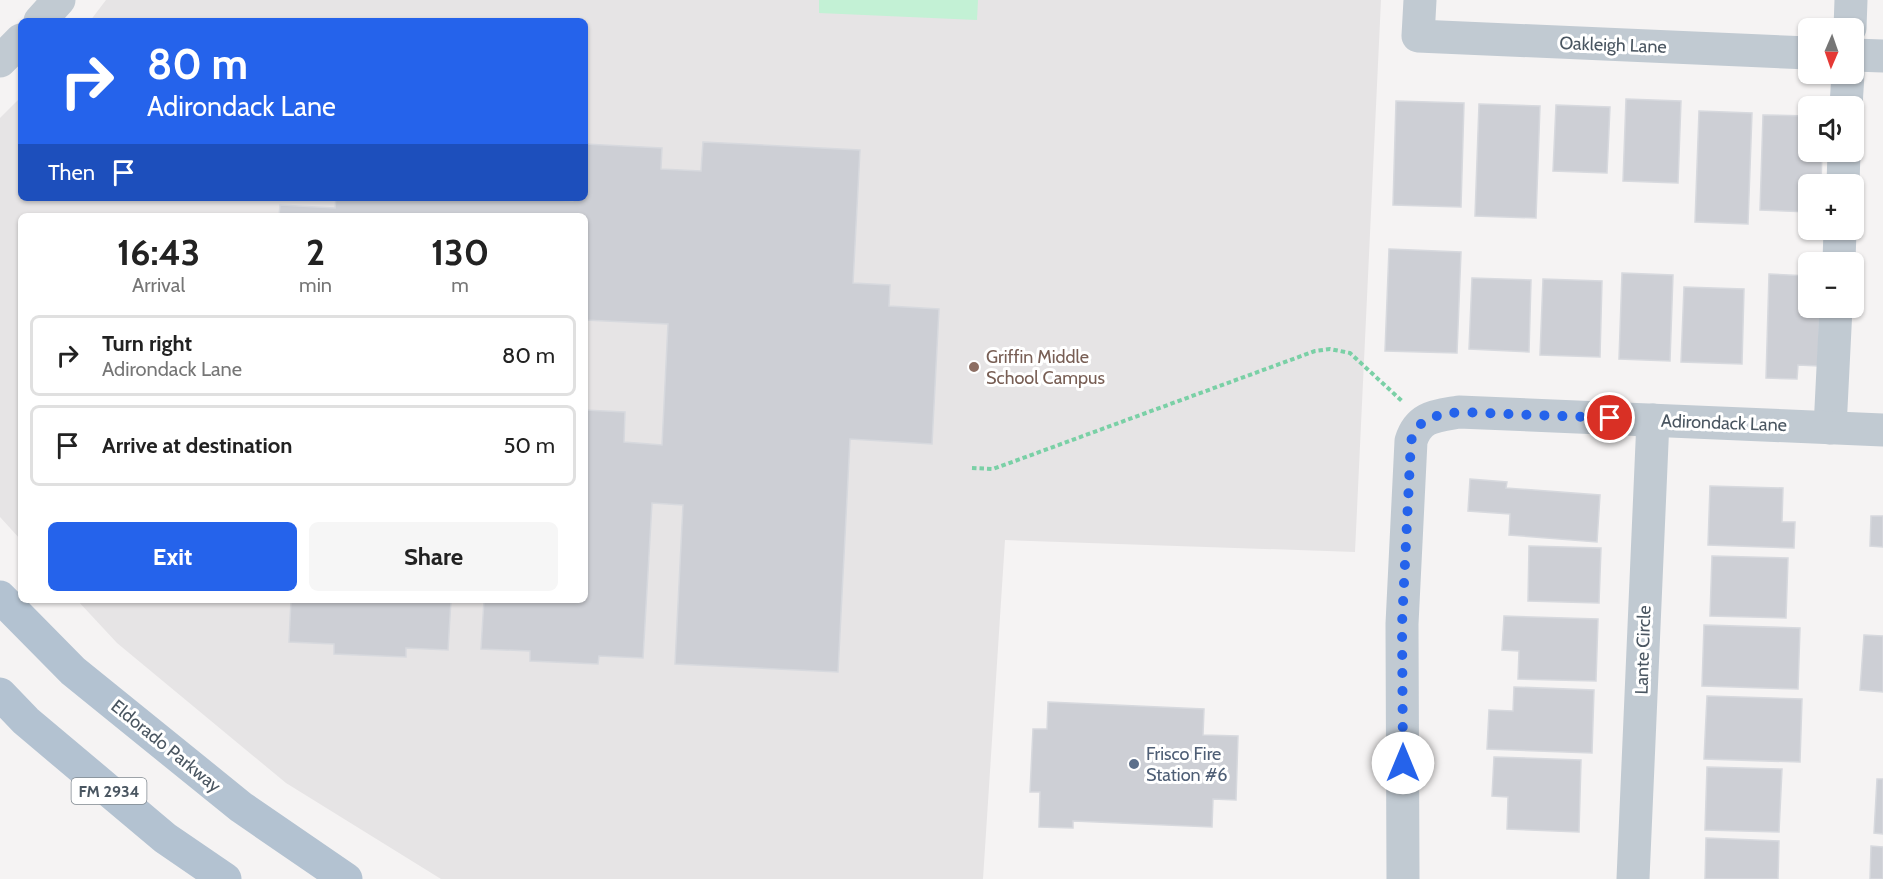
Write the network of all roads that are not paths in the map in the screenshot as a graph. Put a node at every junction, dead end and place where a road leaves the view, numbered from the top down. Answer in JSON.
{"nodes":[{"id":1,"x":59,"y":0,"type":"edge"},
{"id":2,"x":1420,"y":0,"type":"edge"},
{"id":3,"x":1851,"y":0,"type":"edge"},
{"id":4,"x":43,"y":18,"type":"edge"},
{"id":5,"x":1850,"y":18,"type":"edge"},
{"id":6,"x":18,"y":43,"type":"edge"},
{"id":7,"x":1798,"y":53,"type":"edge"},
{"id":8,"x":1864,"y":55,"type":"edge"},
{"id":9,"x":1883,"y":56,"type":"edge"},
{"id":10,"x":0,"y":61,"type":"edge"},
{"id":11,"x":1836,"y":318,"type":"edge"},
{"id":12,"x":1653,"y":420,"type":"junction"},
{"id":13,"x":1830,"y":428,"type":"junction"},
{"id":14,"x":1883,"y":430,"type":"edge"},
{"id":15,"x":0,"y":597,"type":"edge"},
{"id":16,"x":0,"y":694,"type":"edge"},
{"id":17,"x":225,"y":879,"type":"edge"},
{"id":18,"x":346,"y":879,"type":"edge"},
{"id":19,"x":1403,"y":879,"type":"edge"},
{"id":20,"x":1633,"y":879,"type":"edge"}],
"edges":[{"from":1,"to":4,"type":"street"},
{"from":2,"to":7,"type":"street","name":"Oakleigh Lane"},
{"from":3,"to":5,"type":"street"},
{"from":6,"to":10,"type":"street"},
{"from":8,"to":9,"type":"street"},
{"from":11,"to":13,"type":"street"},
{"from":12,"to":13,"type":"street","name":"Adirondack Lane"},
{"from":12,"to":19,"type":"street","name":"Adirondack Lane"},
{"from":12,"to":20,"type":"street","name":"Lante Circle"},
{"from":13,"to":14,"type":"street","name":"Adirondack Lane"},
{"from":15,"to":18,"type":"main road","name":"Eldorado Parkway"},
{"from":16,"to":17,"type":"main road","number":"FM 2934"}]}
